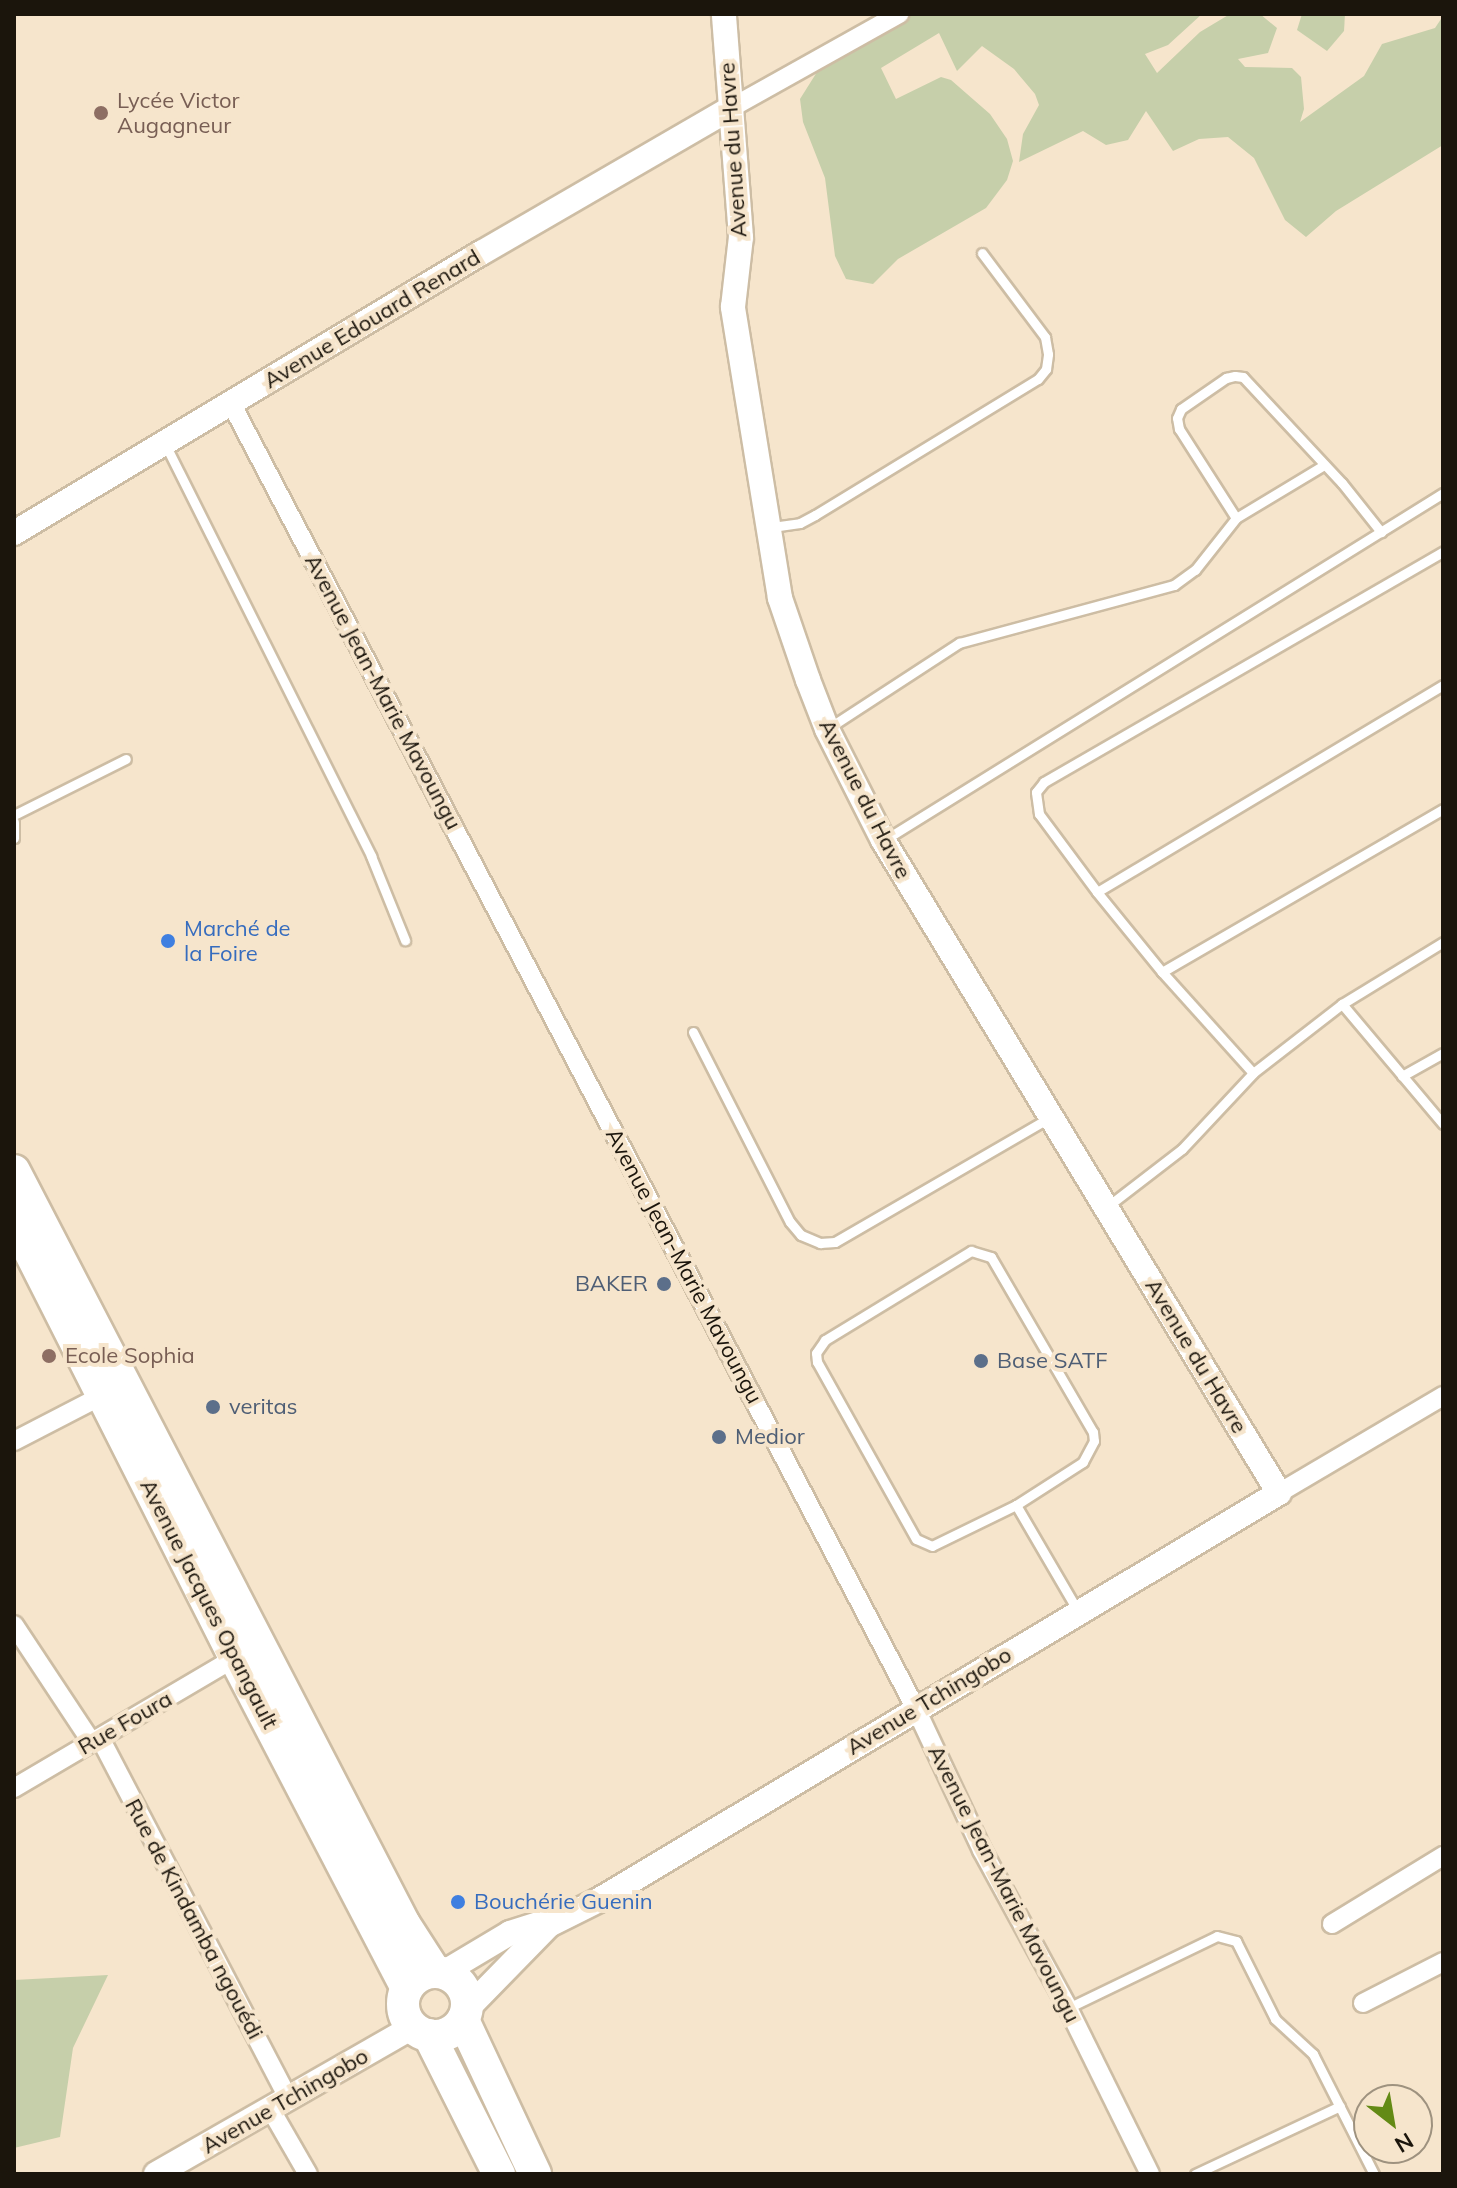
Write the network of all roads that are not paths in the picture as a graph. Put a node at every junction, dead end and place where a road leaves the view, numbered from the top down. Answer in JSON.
{"nodes":[{"id":1,"x":724,"y":14,"type":"edge"},
{"id":2,"x":899,"y":14,"type":"edge"},
{"id":3,"x":731,"y":108,"type":"junction"},
{"id":4,"x":982,"y":253,"type":"dead end"},
{"id":5,"x":232,"y":405,"type":"junction"},
{"id":6,"x":165,"y":444,"type":"junction"},
{"id":7,"x":1324,"y":465,"type":"junction"},
{"id":8,"x":1443,"y":493,"type":"edge"},
{"id":9,"x":1236,"y":518,"type":"junction"},
{"id":10,"x":768,"y":528,"type":"junction"},
{"id":11,"x":1381,"y":532,"type":"junction"},
{"id":12,"x":14,"y":533,"type":"edge"},
{"id":13,"x":1443,"y":552,"type":"edge"},
{"id":14,"x":1443,"y":685,"type":"edge"},
{"id":15,"x":827,"y":729,"type":"junction"},
{"id":16,"x":126,"y":759,"type":"dead end"},
{"id":17,"x":1443,"y":809,"type":"edge"},
{"id":18,"x":14,"y":815,"type":"edge"},
{"id":19,"x":14,"y":822,"type":"edge"},
{"id":20,"x":14,"y":838,"type":"edge"},
{"id":21,"x":883,"y":840,"type":"junction"},
{"id":22,"x":1097,"y":892,"type":"junction"},
{"id":23,"x":405,"y":940,"type":"dead end"},
{"id":24,"x":1443,"y":942,"type":"edge"},
{"id":25,"x":1162,"y":972,"type":"junction"},
{"id":26,"x":1342,"y":1004,"type":"junction"},
{"id":27,"x":693,"y":1032,"type":"dead end"},
{"id":28,"x":1443,"y":1053,"type":"edge"},
{"id":29,"x":1253,"y":1073,"type":"junction"},
{"id":30,"x":1402,"y":1076,"type":"junction"},
{"id":31,"x":1049,"y":1118,"type":"junction"},
{"id":32,"x":1443,"y":1124,"type":"edge"},
{"id":33,"x":14,"y":1171,"type":"edge"},
{"id":34,"x":1106,"y":1207,"type":"junction"},
{"id":35,"x":16,"y":1229,"type":"edge"},
{"id":36,"x":103,"y":1395,"type":"junction"},
{"id":37,"x":1443,"y":1396,"type":"edge"},
{"id":38,"x":14,"y":1441,"type":"edge"},
{"id":39,"x":1279,"y":1493,"type":"junction"},
{"id":40,"x":1016,"y":1505,"type":"junction"},
{"id":41,"x":1079,"y":1613,"type":"junction"},
{"id":42,"x":14,"y":1625,"type":"edge"},
{"id":43,"x":235,"y":1658,"type":"junction"},
{"id":44,"x":916,"y":1709,"type":"junction"},
{"id":45,"x":96,"y":1740,"type":"junction"},
{"id":46,"x":14,"y":1788,"type":"edge"},
{"id":47,"x":1443,"y":1856,"type":"edge"},
{"id":48,"x":580,"y":1910,"type":"junction"},
{"id":49,"x":1332,"y":1924,"type":"dead end"},
{"id":50,"x":1443,"y":1962,"type":"edge"},
{"id":51,"x":439,"y":1972,"type":"junction"},
{"id":52,"x":407,"y":1988,"type":"junction"},
{"id":53,"x":1363,"y":2003,"type":"dead end"},
{"id":54,"x":1068,"y":2008,"type":"junction"},
{"id":55,"x":465,"y":2015,"type":"junction"},
{"id":56,"x":421,"y":2031,"type":"junction"},
{"id":57,"x":280,"y":2105,"type":"junction"},
{"id":58,"x":1340,"y":2106,"type":"junction"},
{"id":59,"x":156,"y":2174,"type":"edge"},
{"id":60,"x":308,"y":2174,"type":"edge"},
{"id":61,"x":499,"y":2174,"type":"edge"},
{"id":62,"x":535,"y":2174,"type":"edge"},
{"id":63,"x":1150,"y":2174,"type":"edge"},
{"id":64,"x":1195,"y":2174,"type":"edge"},
{"id":65,"x":1374,"y":2174,"type":"edge"}],
"edges":[{"from":1,"to":3,"type":"street","name":"Avenue du Havre"},
{"from":2,"to":3,"type":"street"},
{"from":3,"to":5,"type":"street","name":"Avenue Edouard Renard"},
{"from":3,"to":10,"type":"street","name":"Avenue du Havre"},
{"from":4,"to":10,"type":"lane"},
{"from":5,"to":6,"type":"street","name":"Avenue Edouard Renard"},
{"from":5,"to":44,"type":"street","name":"Avenue Jean-Marie Mavoungu"},
{"from":6,"to":12,"type":"street","name":"Avenue Edouard Renard"},
{"from":6,"to":23,"type":"lane"},
{"from":7,"to":9,"type":"lane"},
{"from":7,"to":9,"type":"lane"},
{"from":7,"to":11,"type":"lane"},
{"from":8,"to":11,"type":"lane"},
{"from":9,"to":15,"type":"lane"},
{"from":10,"to":15,"type":"street","name":"Avenue du Havre"},
{"from":11,"to":21,"type":"lane"},
{"from":13,"to":22,"type":"lane"},
{"from":14,"to":22,"type":"lane"},
{"from":15,"to":21,"type":"street","name":"Avenue du Havre"},
{"from":16,"to":18,"type":"lane"},
{"from":17,"to":25,"type":"lane"},
{"from":19,"to":20,"type":"lane"},
{"from":21,"to":31,"type":"street","name":"Avenue du Havre"},
{"from":22,"to":25,"type":"lane"},
{"from":24,"to":26,"type":"lane"},
{"from":25,"to":29,"type":"lane"},
{"from":26,"to":29,"type":"lane"},
{"from":26,"to":30,"type":"lane"},
{"from":27,"to":31,"type":"lane"},
{"from":28,"to":30,"type":"lane"},
{"from":29,"to":34,"type":"lane"},
{"from":30,"to":32,"type":"lane"},
{"from":31,"to":34,"type":"street","name":"Avenue du Havre"},
{"from":33,"to":51,"type":"highway"},
{"from":34,"to":39,"type":"street","name":"Avenue du Havre"},
{"from":35,"to":36,"type":"highway","name":"Avenue Jacques Opangault"},
{"from":36,"to":38,"type":"street"},
{"from":36,"to":43,"type":"highway","name":"Avenue Jacques Opangault"},
{"from":37,"to":39,"type":"street"},
{"from":39,"to":41,"type":"street","name":"Avenue Tchingobo"},
{"from":40,"to":40,"type":"lane"},
{"from":40,"to":41,"type":"lane"},
{"from":41,"to":44,"type":"street","name":"Avenue Tchingobo"},
{"from":42,"to":45,"type":"street","name":"Rue de Kindamba ngouédi"},
{"from":43,"to":45,"type":"street","name":"Rue Foura"},
{"from":43,"to":52,"type":"highway","name":"Avenue Jacques Opangault"},
{"from":44,"to":48,"type":"street","name":"Avenue Tchingobo"},
{"from":44,"to":54,"type":"street","name":"Avenue Jean-Marie Mavoungu"},
{"from":45,"to":46,"type":"street","name":"Rue Foura"},
{"from":45,"to":57,"type":"street","name":"Rue de Kindamba ngouédi"},
{"from":47,"to":49,"type":"street"},
{"from":48,"to":51,"type":"street","name":"Avenue Tchingobo"},
{"from":48,"to":55,"type":"street","name":"Avenue Tchingobo"},
{"from":50,"to":53,"type":"street"},
{"from":51,"to":52,"type":"highway"},
{"from":51,"to":55,"type":"highway"},
{"from":52,"to":56,"type":"highway"},
{"from":54,"to":58,"type":"lane"},
{"from":54,"to":63,"type":"street","name":"Avenue Jean-Marie Mavoungu"},
{"from":55,"to":56,"type":"highway"},
{"from":55,"to":62,"type":"highway"},
{"from":56,"to":57,"type":"street","name":"Avenue Tchingobo"},
{"from":56,"to":61,"type":"highway"},
{"from":57,"to":59,"type":"street","name":"Avenue Tchingobo"},
{"from":57,"to":60,"type":"street","name":"Rue de Kindamba ngouédi"},
{"from":58,"to":64,"type":"lane"},
{"from":58,"to":65,"type":"lane"}]}
